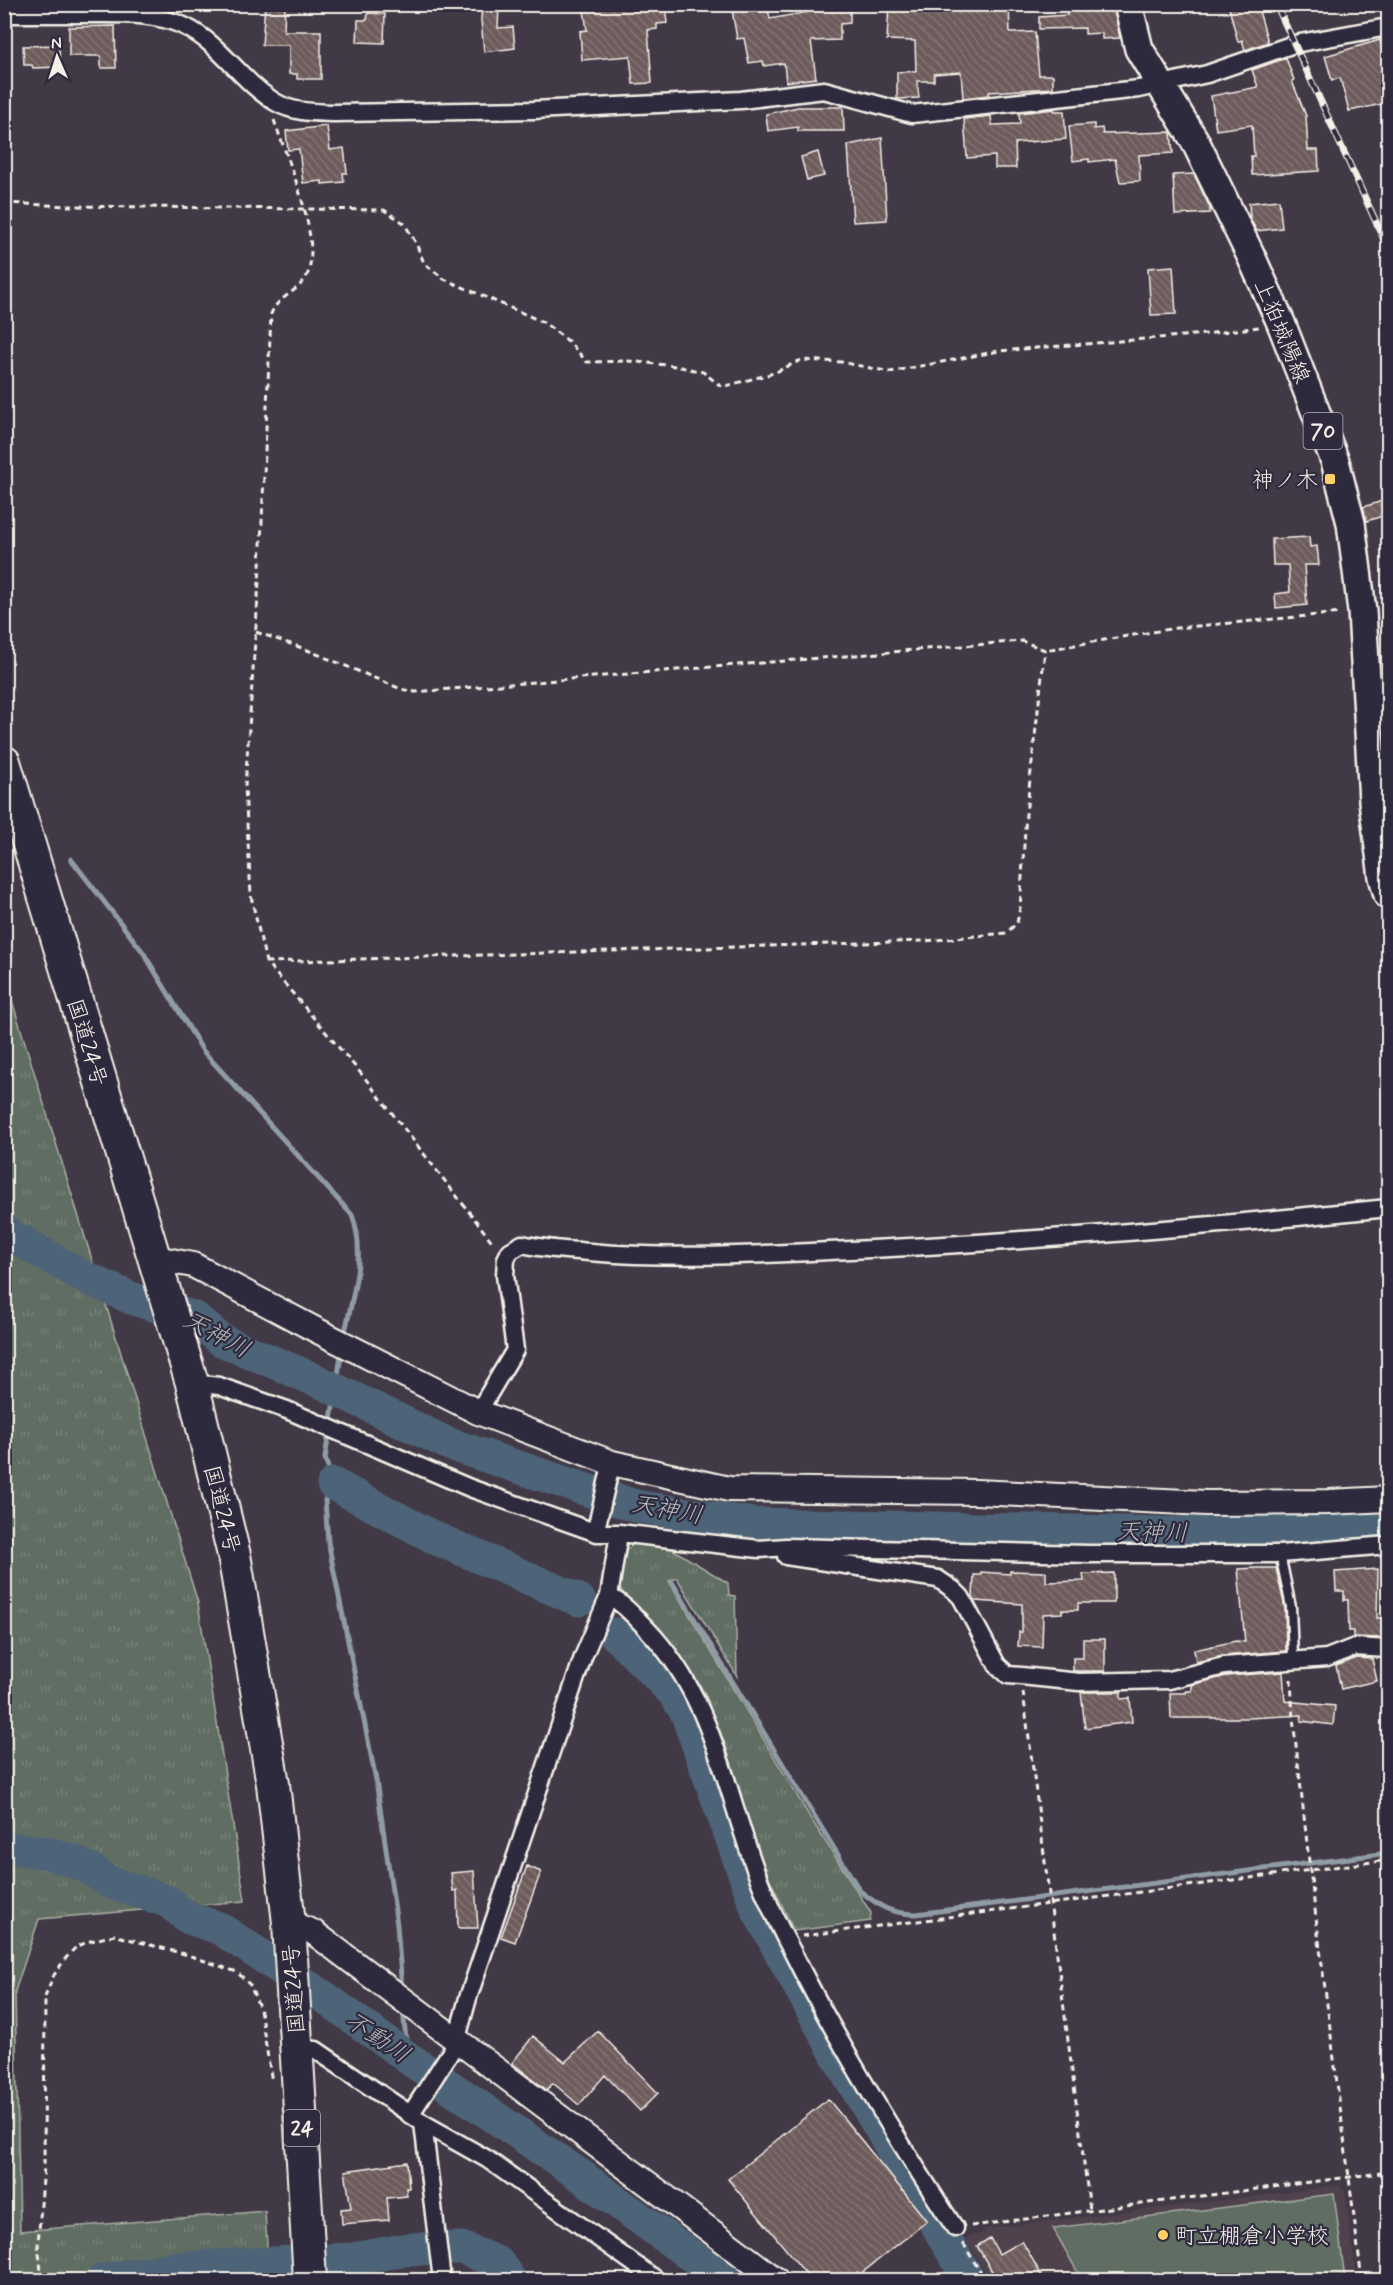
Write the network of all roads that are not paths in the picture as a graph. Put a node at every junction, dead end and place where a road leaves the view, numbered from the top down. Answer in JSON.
{"nodes":[{"id":1,"x":1128,"y":4,"type":"edge"},
{"id":2,"x":4,"y":14,"type":"edge"},
{"id":3,"x":1389,"y":27,"type":"edge"},
{"id":4,"x":1159,"y":84,"type":"junction"},
{"id":5,"x":4,"y":762,"type":"edge"},
{"id":6,"x":1389,"y":895,"type":"edge"},
{"id":7,"x":1389,"y":1208,"type":"edge"},
{"id":8,"x":155,"y":1258,"type":"junction"},
{"id":9,"x":192,"y":1383,"type":"junction"},
{"id":10,"x":478,"y":1412,"type":"junction"},
{"id":11,"x":610,"y":1468,"type":"junction"},
{"id":12,"x":1389,"y":1498,"type":"edge"},
{"id":13,"x":597,"y":1529,"type":"junction"},
{"id":14,"x":619,"y":1533,"type":"junction"},
{"id":15,"x":1389,"y":1545,"type":"edge"},
{"id":16,"x":759,"y":1548,"type":"junction"},
{"id":17,"x":1280,"y":1554,"type":"junction"},
{"id":18,"x":609,"y":1596,"type":"junction"},
{"id":19,"x":1389,"y":1648,"type":"edge"},
{"id":20,"x":1291,"y":1662,"type":"junction"},
{"id":21,"x":290,"y":1929,"type":"junction"},
{"id":22,"x":296,"y":2037,"type":"junction"},
{"id":23,"x":453,"y":2047,"type":"junction"},
{"id":24,"x":417,"y":2114,"type":"junction"},
{"id":25,"x":955,"y":2228,"type":"road end"},
{"id":26,"x":441,"y":2277,"type":"edge"},
{"id":27,"x":310,"y":2280,"type":"edge"},
{"id":28,"x":657,"y":2280,"type":"edge"},
{"id":29,"x":776,"y":2280,"type":"edge"}],
"edges":[{"from":1,"to":4,"type":"main road","name":"上狛城陽線","number":"70"},
{"from":2,"to":4,"type":"street"},
{"from":3,"to":4,"type":"street"},
{"from":4,"to":6,"type":"main road","name":"上狛城陽線","number":"70"},
{"from":5,"to":8,"type":"highway","name":"国道24号","number":"24"},
{"from":7,"to":10,"type":"street"},
{"from":8,"to":9,"type":"highway","name":"国道24号","number":"24"},
{"from":8,"to":10,"type":"street"},
{"from":9,"to":13,"type":"street"},
{"from":9,"to":21,"type":"highway","name":"国道24号","number":"24"},
{"from":10,"to":11,"type":"street"},
{"from":11,"to":12,"type":"street"},
{"from":11,"to":13,"type":"street"},
{"from":13,"to":14,"type":"street"},
{"from":14,"to":16,"type":"street"},
{"from":14,"to":18,"type":"street"},
{"from":15,"to":17,"type":"street"},
{"from":16,"to":17,"type":"street"},
{"from":16,"to":20,"type":"street"},
{"from":17,"to":20,"type":"lane"},
{"from":18,"to":23,"type":"street"},
{"from":18,"to":25,"type":"street"},
{"from":19,"to":20,"type":"street"},
{"from":21,"to":22,"type":"highway","name":"国道24号","number":"24"},
{"from":21,"to":23,"type":"street"},
{"from":22,"to":24,"type":"street"},
{"from":22,"to":27,"type":"highway","name":"国道24号","number":"24"},
{"from":23,"to":24,"type":"street"},
{"from":23,"to":29,"type":"street"},
{"from":24,"to":26,"type":"street"},
{"from":24,"to":28,"type":"street"}]}
